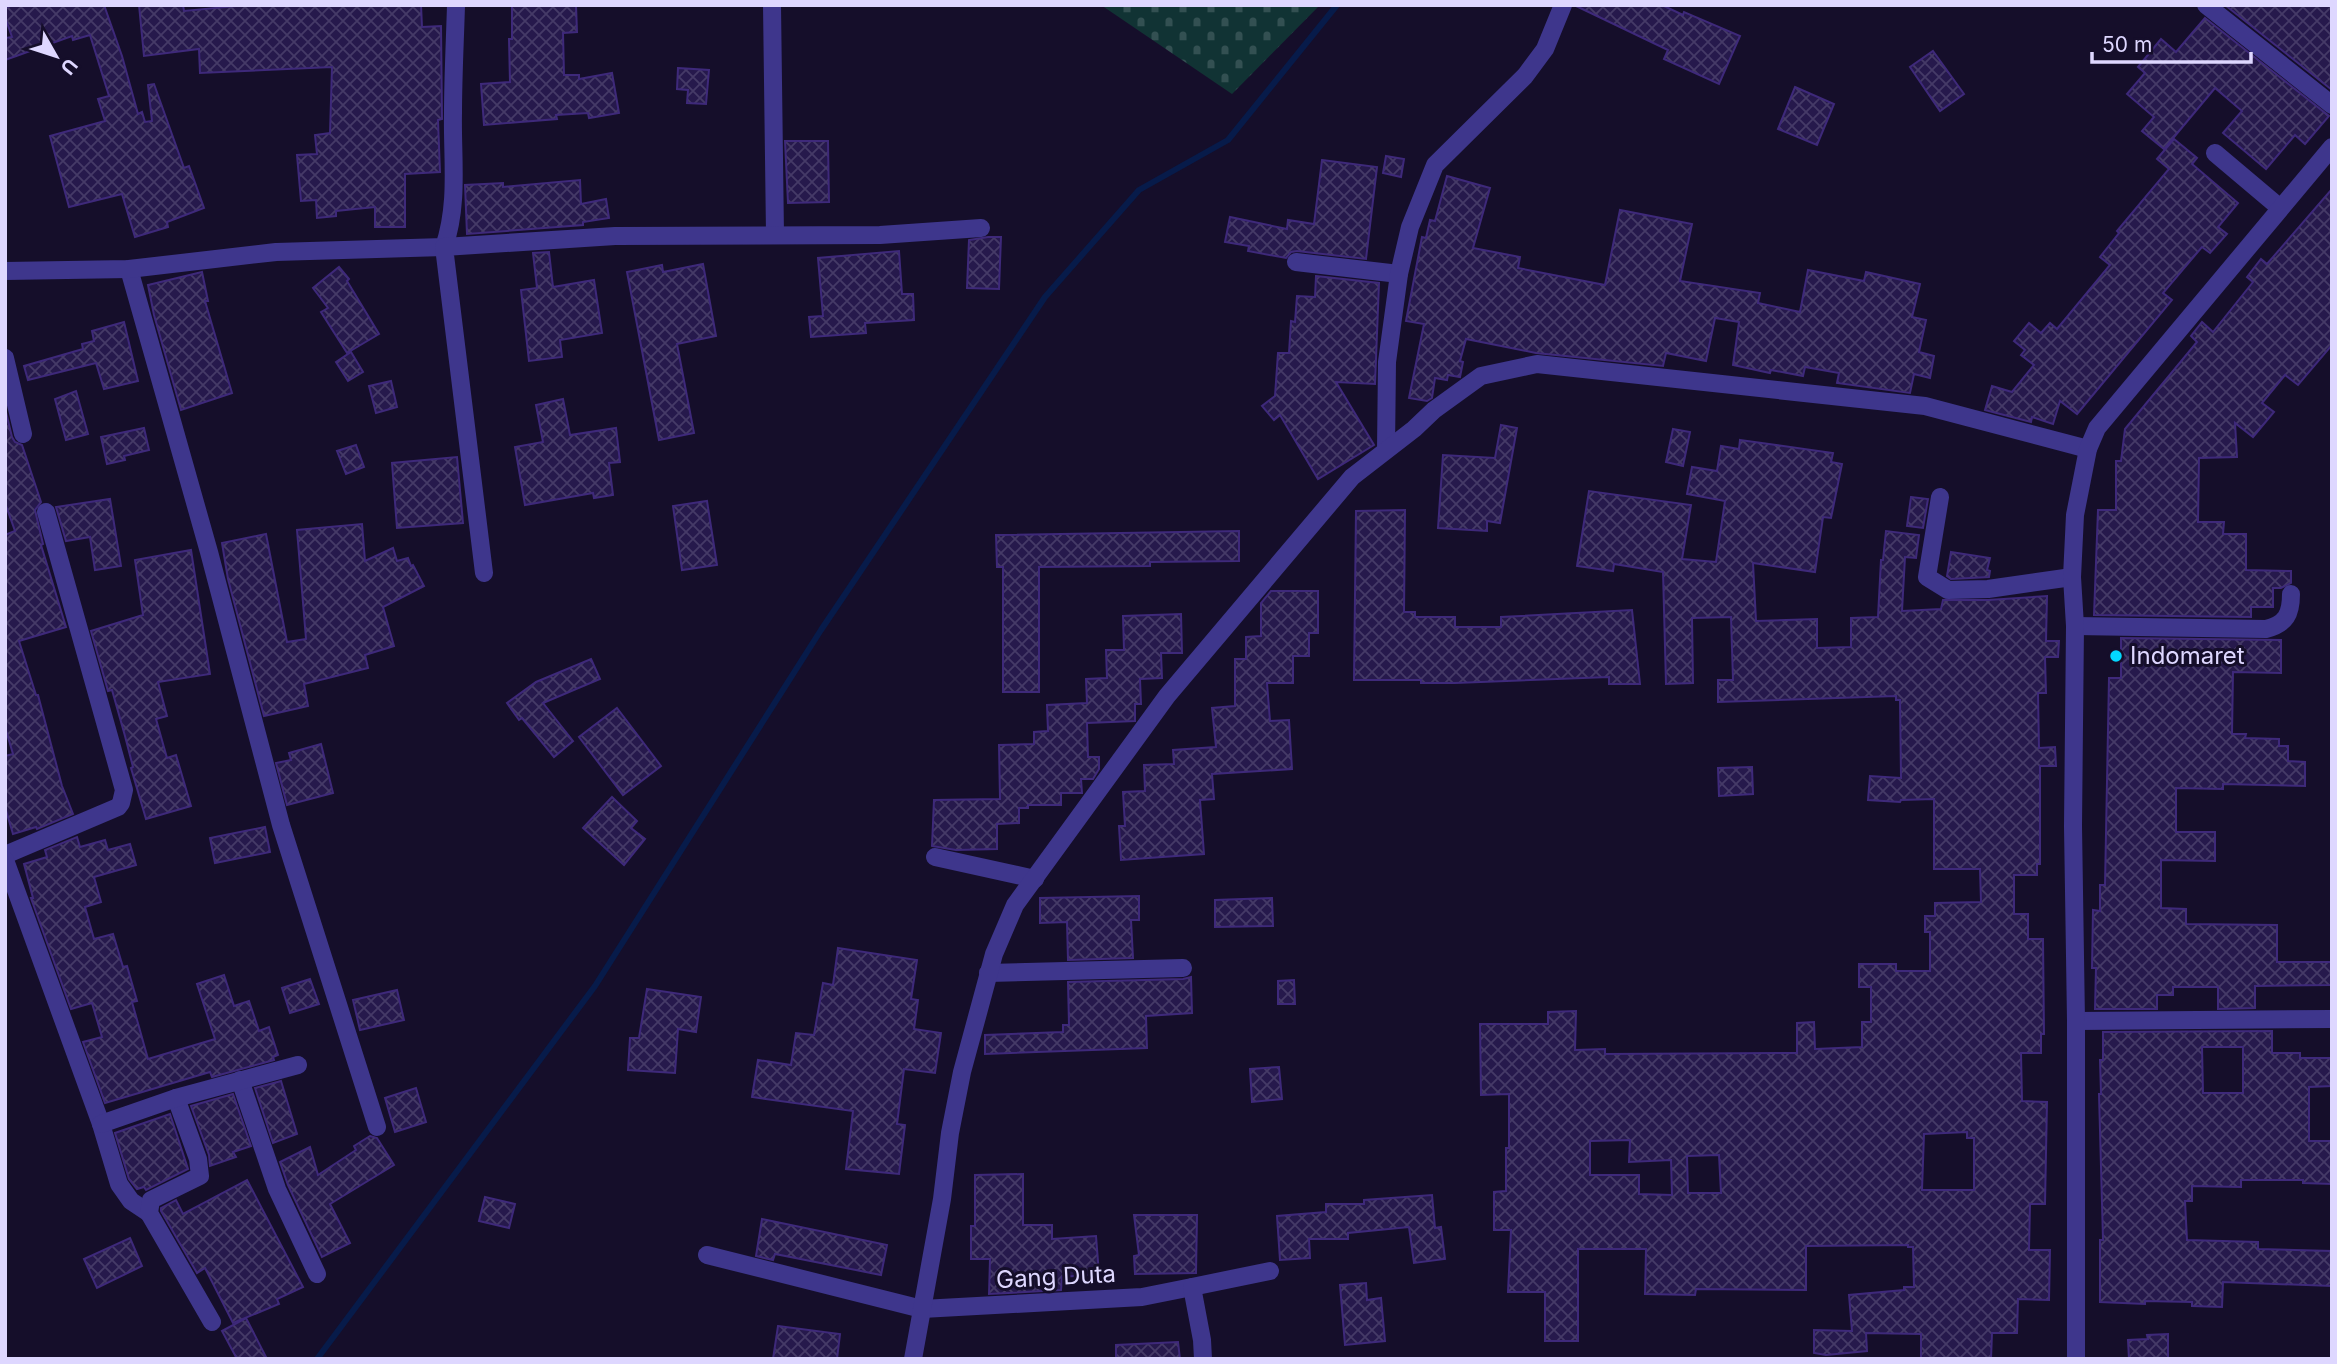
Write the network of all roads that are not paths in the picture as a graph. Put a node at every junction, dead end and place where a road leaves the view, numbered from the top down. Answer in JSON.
{"nodes":[{"id":1,"x":456,"y":5,"type":"edge"},
{"id":2,"x":772,"y":5,"type":"edge"},
{"id":3,"x":1563,"y":5,"type":"edge"},
{"id":4,"x":2206,"y":5,"type":"edge"},
{"id":5,"x":2332,"y":105,"type":"edge"},
{"id":6,"x":2332,"y":147,"type":"edge"},
{"id":7,"x":2216,"y":153,"type":"dead end"},
{"id":8,"x":2279,"y":207,"type":"junction"},
{"id":9,"x":981,"y":228,"type":"dead end"},
{"id":10,"x":775,"y":235,"type":"junction"},
{"id":11,"x":444,"y":247,"type":"junction"},
{"id":12,"x":1296,"y":262,"type":"dead end"},
{"id":13,"x":6,"y":269,"type":"edge"},
{"id":14,"x":129,"y":269,"type":"junction"},
{"id":15,"x":1399,"y":274,"type":"junction"},
{"id":16,"x":5,"y":358,"type":"edge"},
{"id":17,"x":23,"y":434,"type":"dead end"},
{"id":18,"x":1386,"y":449,"type":"junction"},
{"id":19,"x":2088,"y":449,"type":"junction"},
{"id":20,"x":1940,"y":497,"type":"dead end"},
{"id":21,"x":47,"y":512,"type":"dead end"},
{"id":22,"x":484,"y":573,"type":"dead end"},
{"id":23,"x":2072,"y":577,"type":"junction"},
{"id":24,"x":2291,"y":594,"type":"dead end"},
{"id":25,"x":2075,"y":626,"type":"junction"},
{"id":26,"x":5,"y":858,"type":"edge"},
{"id":27,"x":935,"y":858,"type":"dead end"},
{"id":28,"x":1035,"y":879,"type":"junction"},
{"id":29,"x":1183,"y":968,"type":"dead end"},
{"id":30,"x":988,"y":973,"type":"junction"},
{"id":31,"x":2332,"y":1018,"type":"edge"},
{"id":32,"x":2076,"y":1021,"type":"junction"},
{"id":33,"x":298,"y":1065,"type":"dead end"},
{"id":34,"x":240,"y":1080,"type":"junction"},
{"id":35,"x":176,"y":1098,"type":"junction"},
{"id":36,"x":101,"y":1124,"type":"junction"},
{"id":37,"x":377,"y":1128,"type":"dead end"},
{"id":38,"x":149,"y":1213,"type":"junction"},
{"id":39,"x":707,"y":1255,"type":"dead end"},
{"id":40,"x":1270,"y":1271,"type":"dead end"},
{"id":41,"x":317,"y":1274,"type":"dead end"},
{"id":42,"x":1192,"y":1287,"type":"junction"},
{"id":43,"x":922,"y":1309,"type":"junction"},
{"id":44,"x":212,"y":1322,"type":"dead end"},
{"id":45,"x":913,"y":1359,"type":"edge"},
{"id":46,"x":1203,"y":1359,"type":"edge"},
{"id":47,"x":2076,"y":1359,"type":"edge"}],
"edges":[{"from":1,"to":11,"type":"street"},
{"from":2,"to":10,"type":"street"},
{"from":3,"to":15,"type":"street"},
{"from":4,"to":5,"type":"street"},
{"from":6,"to":8,"type":"street"},
{"from":7,"to":8,"type":"street"},
{"from":8,"to":19,"type":"street"},
{"from":9,"to":10,"type":"street"},
{"from":10,"to":11,"type":"street"},
{"from":11,"to":14,"type":"street"},
{"from":11,"to":22,"type":"street"},
{"from":12,"to":15,"type":"street"},
{"from":13,"to":14,"type":"street"},
{"from":14,"to":37,"type":"street"},
{"from":15,"to":18,"type":"street"},
{"from":16,"to":17,"type":"street"},
{"from":18,"to":19,"type":"street"},
{"from":18,"to":28,"type":"street"},
{"from":19,"to":23,"type":"street"},
{"from":20,"to":23,"type":"street"},
{"from":21,"to":26,"type":"street"},
{"from":23,"to":25,"type":"street"},
{"from":24,"to":25,"type":"street"},
{"from":25,"to":32,"type":"street"},
{"from":26,"to":36,"type":"street"},
{"from":27,"to":28,"type":"street"},
{"from":28,"to":30,"type":"street"},
{"from":29,"to":30,"type":"street"},
{"from":30,"to":43,"type":"street"},
{"from":31,"to":32,"type":"street"},
{"from":32,"to":47,"type":"street"},
{"from":33,"to":34,"type":"street"},
{"from":34,"to":35,"type":"street"},
{"from":34,"to":41,"type":"street"},
{"from":35,"to":36,"type":"street"},
{"from":35,"to":38,"type":"street"},
{"from":36,"to":38,"type":"street"},
{"from":38,"to":44,"type":"street"},
{"from":39,"to":43,"type":"street","name":"Gang Duta"},
{"from":40,"to":42,"type":"street","name":"Gang Duta"},
{"from":42,"to":43,"type":"street","name":"Gang Duta"},
{"from":42,"to":46,"type":"street"},
{"from":43,"to":45,"type":"street"}]}
